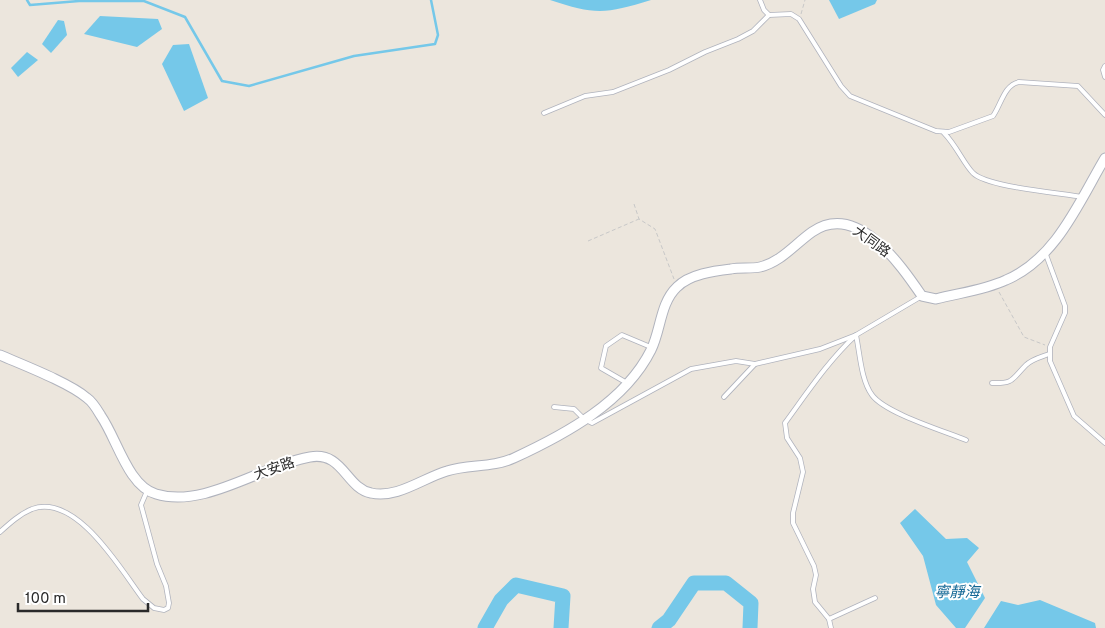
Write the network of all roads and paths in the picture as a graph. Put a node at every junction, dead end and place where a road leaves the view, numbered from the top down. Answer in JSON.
{"nodes":[{"id":1,"x":760,"y":0,"type":"edge"},
{"id":2,"x":805,"y":0,"type":"edge"},
{"id":3,"x":769,"y":15,"type":"junction"},
{"id":4,"x":799,"y":19,"type":"junction"},
{"id":5,"x":1105,"y":66,"type":"edge"},
{"id":6,"x":1105,"y":76,"type":"edge"},
{"id":7,"x":544,"y":113,"type":"dead end"},
{"id":8,"x":1105,"y":115,"type":"edge"},
{"id":9,"x":944,"y":133,"type":"junction"},
{"id":10,"x":1105,"y":158,"type":"edge"},
{"id":11,"x":1082,"y":197,"type":"junction"},
{"id":12,"x":634,"y":204,"type":"dead end"},
{"id":13,"x":639,"y":219,"type":"junction"},
{"id":14,"x":588,"y":240,"type":"dead end"},
{"id":15,"x":1045,"y":252,"type":"junction"},
{"id":16,"x":995,"y":284,"type":"junction"},
{"id":17,"x":677,"y":287,"type":"junction"},
{"id":18,"x":922,"y":296,"type":"junction"},
{"id":19,"x":856,"y":336,"type":"junction"},
{"id":20,"x":1050,"y":347,"type":"junction"},
{"id":21,"x":652,"y":348,"type":"junction"},
{"id":22,"x":1048,"y":354,"type":"junction"},
{"id":23,"x":0,"y":355,"type":"edge"},
{"id":24,"x":755,"y":364,"type":"junction"},
{"id":25,"x":992,"y":383,"type":"dead end"},
{"id":26,"x":628,"y":384,"type":"junction"},
{"id":27,"x":724,"y":397,"type":"dead end"},
{"id":28,"x":554,"y":407,"type":"dead end"},
{"id":29,"x":584,"y":419,"type":"junction"},
{"id":30,"x":966,"y":440,"type":"dead end"},
{"id":31,"x":1105,"y":443,"type":"edge"},
{"id":32,"x":147,"y":491,"type":"junction"},
{"id":33,"x":0,"y":532,"type":"edge"},
{"id":34,"x":876,"y":598,"type":"dead end"},
{"id":35,"x":829,"y":619,"type":"junction"},
{"id":36,"x":831,"y":628,"type":"edge"}],
"edges":[{"from":1,"to":3,"type":"lane"},
{"from":2,"to":4,"type":"path"},
{"from":3,"to":4,"type":"lane"},
{"from":3,"to":7,"type":"lane"},
{"from":4,"to":9,"type":"lane"},
{"from":5,"to":6,"type":"lane"},
{"from":8,"to":9,"type":"lane"},
{"from":9,"to":11,"type":"lane"},
{"from":10,"to":11,"type":"street"},
{"from":11,"to":15,"type":"street"},
{"from":12,"to":13,"type":"path"},
{"from":13,"to":14,"type":"path"},
{"from":13,"to":17,"type":"path"},
{"from":15,"to":16,"type":"street"},
{"from":15,"to":20,"type":"lane"},
{"from":16,"to":18,"type":"street"},
{"from":16,"to":20,"type":"path"},
{"from":17,"to":18,"type":"street","name":"大同路"},
{"from":17,"to":21,"type":"street","name":"大同路"},
{"from":18,"to":19,"type":"lane"},
{"from":19,"to":24,"type":"lane"},
{"from":19,"to":30,"type":"lane"},
{"from":19,"to":35,"type":"lane"},
{"from":20,"to":22,"type":"lane"},
{"from":21,"to":26,"type":"street","name":"大同路"},
{"from":21,"to":26,"type":"lane"},
{"from":22,"to":25,"type":"lane"},
{"from":22,"to":31,"type":"lane"},
{"from":23,"to":32,"type":"street"},
{"from":24,"to":27,"type":"lane"},
{"from":24,"to":29,"type":"lane"},
{"from":26,"to":29,"type":"street","name":"大同路"},
{"from":28,"to":29,"type":"lane"},
{"from":29,"to":32,"type":"street","name":"大安路"},
{"from":32,"to":33,"type":"lane"},
{"from":34,"to":35,"type":"lane"},
{"from":35,"to":36,"type":"lane"}]}
